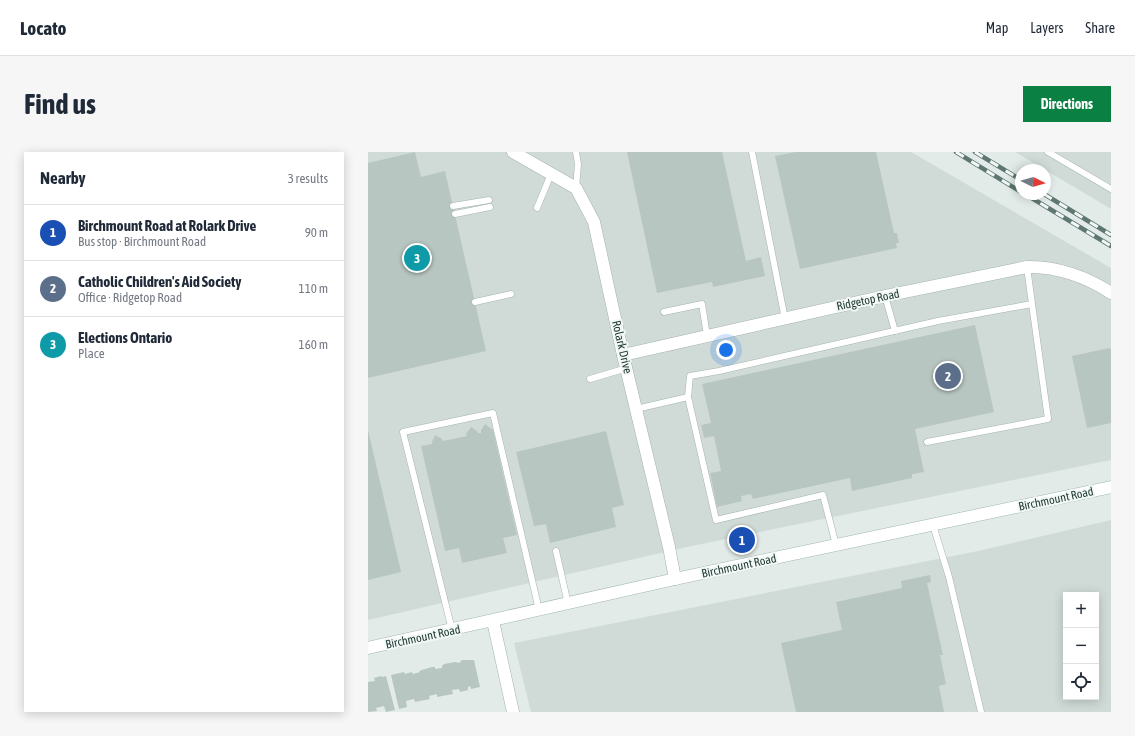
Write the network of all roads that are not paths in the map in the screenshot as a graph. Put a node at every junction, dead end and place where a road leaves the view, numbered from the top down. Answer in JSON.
{"nodes":[{"id":1,"x":513,"y":152,"type":"edge"},
{"id":2,"x":576,"y":152,"type":"edge"},
{"id":3,"x":752,"y":152,"type":"edge"},
{"id":4,"x":1048,"y":152,"type":"edge"},
{"id":5,"x":551,"y":174,"type":"junction"},
{"id":6,"x":576,"y":188,"type":"junction"},
{"id":7,"x":1111,"y":189,"type":"edge"},
{"id":8,"x":489,"y":200,"type":"dead end"},
{"id":9,"x":453,"y":206,"type":"dead end"},
{"id":10,"x":490,"y":207,"type":"dead end"},
{"id":11,"x":537,"y":208,"type":"dead end"},
{"id":12,"x":455,"y":214,"type":"dead end"},
{"id":13,"x":1027,"y":267,"type":"junction"},
{"id":14,"x":1111,"y":293,"type":"edge"},
{"id":15,"x":511,"y":294,"type":"dead end"},
{"id":16,"x":885,"y":296,"type":"junction"},
{"id":17,"x":475,"y":302,"type":"dead end"},
{"id":18,"x":1032,"y":304,"type":"junction"},
{"id":19,"x":664,"y":312,"type":"dead end"},
{"id":20,"x":785,"y":319,"type":"junction"},
{"id":21,"x":895,"y":331,"type":"junction"},
{"id":22,"x":706,"y":336,"type":"junction"},
{"id":23,"x":623,"y":355,"type":"junction"},
{"id":24,"x":627,"y":368,"type":"junction"},
{"id":25,"x":590,"y":379,"type":"dead end"},
{"id":26,"x":688,"y":397,"type":"junction"},
{"id":27,"x":636,"y":409,"type":"junction"},
{"id":28,"x":927,"y":442,"type":"dead end"},
{"id":29,"x":1111,"y":487,"type":"edge"},
{"id":30,"x":933,"y":525,"type":"junction"},
{"id":31,"x":836,"y":545,"type":"junction"},
{"id":32,"x":556,"y":552,"type":"dead end"},
{"id":33,"x":675,"y":579,"type":"junction"},
{"id":34,"x":568,"y":604,"type":"junction"},
{"id":35,"x":539,"y":611,"type":"junction"},
{"id":36,"x":493,"y":621,"type":"junction"},
{"id":37,"x":452,"y":630,"type":"junction"},
{"id":38,"x":368,"y":648,"type":"edge"},
{"id":39,"x":513,"y":712,"type":"edge"},
{"id":40,"x":981,"y":712,"type":"edge"}],
"edges":[{"from":1,"to":5,"type":"street"},
{"from":2,"to":6,"type":"lane"},
{"from":3,"to":20,"type":"lane"},
{"from":4,"to":7,"type":"lane"},
{"from":5,"to":6,"type":"street"},
{"from":5,"to":11,"type":"lane"},
{"from":6,"to":23,"type":"street","name":"Rolark Drive"},
{"from":8,"to":9,"type":"lane"},
{"from":10,"to":12,"type":"lane"},
{"from":13,"to":14,"type":"street","name":"Ridgetop Road"},
{"from":13,"to":16,"type":"street","name":"Ridgetop Road"},
{"from":13,"to":18,"type":"lane"},
{"from":15,"to":17,"type":"lane"},
{"from":16,"to":20,"type":"street","name":"Ridgetop Road"},
{"from":16,"to":21,"type":"lane"},
{"from":18,"to":21,"type":"lane"},
{"from":18,"to":28,"type":"lane"},
{"from":19,"to":22,"type":"lane"},
{"from":20,"to":22,"type":"street","name":"Ridgetop Road"},
{"from":21,"to":26,"type":"lane"},
{"from":22,"to":23,"type":"street","name":"Ridgetop Road"},
{"from":23,"to":24,"type":"street","name":"Rolark Drive"},
{"from":24,"to":25,"type":"lane"},
{"from":24,"to":27,"type":"street","name":"Rolark Drive"},
{"from":26,"to":27,"type":"lane"},
{"from":26,"to":31,"type":"lane"},
{"from":27,"to":33,"type":"street","name":"Rolark Drive"},
{"from":29,"to":30,"type":"street","name":"Birchmount Road"},
{"from":30,"to":31,"type":"street","name":"Birchmount Road"},
{"from":30,"to":40,"type":"lane"},
{"from":31,"to":33,"type":"street","name":"Birchmount Road"},
{"from":32,"to":34,"type":"lane"},
{"from":33,"to":34,"type":"street","name":"Birchmount Road"},
{"from":34,"to":35,"type":"street","name":"Birchmount Road"},
{"from":35,"to":36,"type":"street","name":"Birchmount Road"},
{"from":35,"to":37,"type":"lane"},
{"from":36,"to":37,"type":"street","name":"Birchmount Road"},
{"from":36,"to":39,"type":"street"},
{"from":37,"to":38,"type":"street","name":"Birchmount Road"}]}
